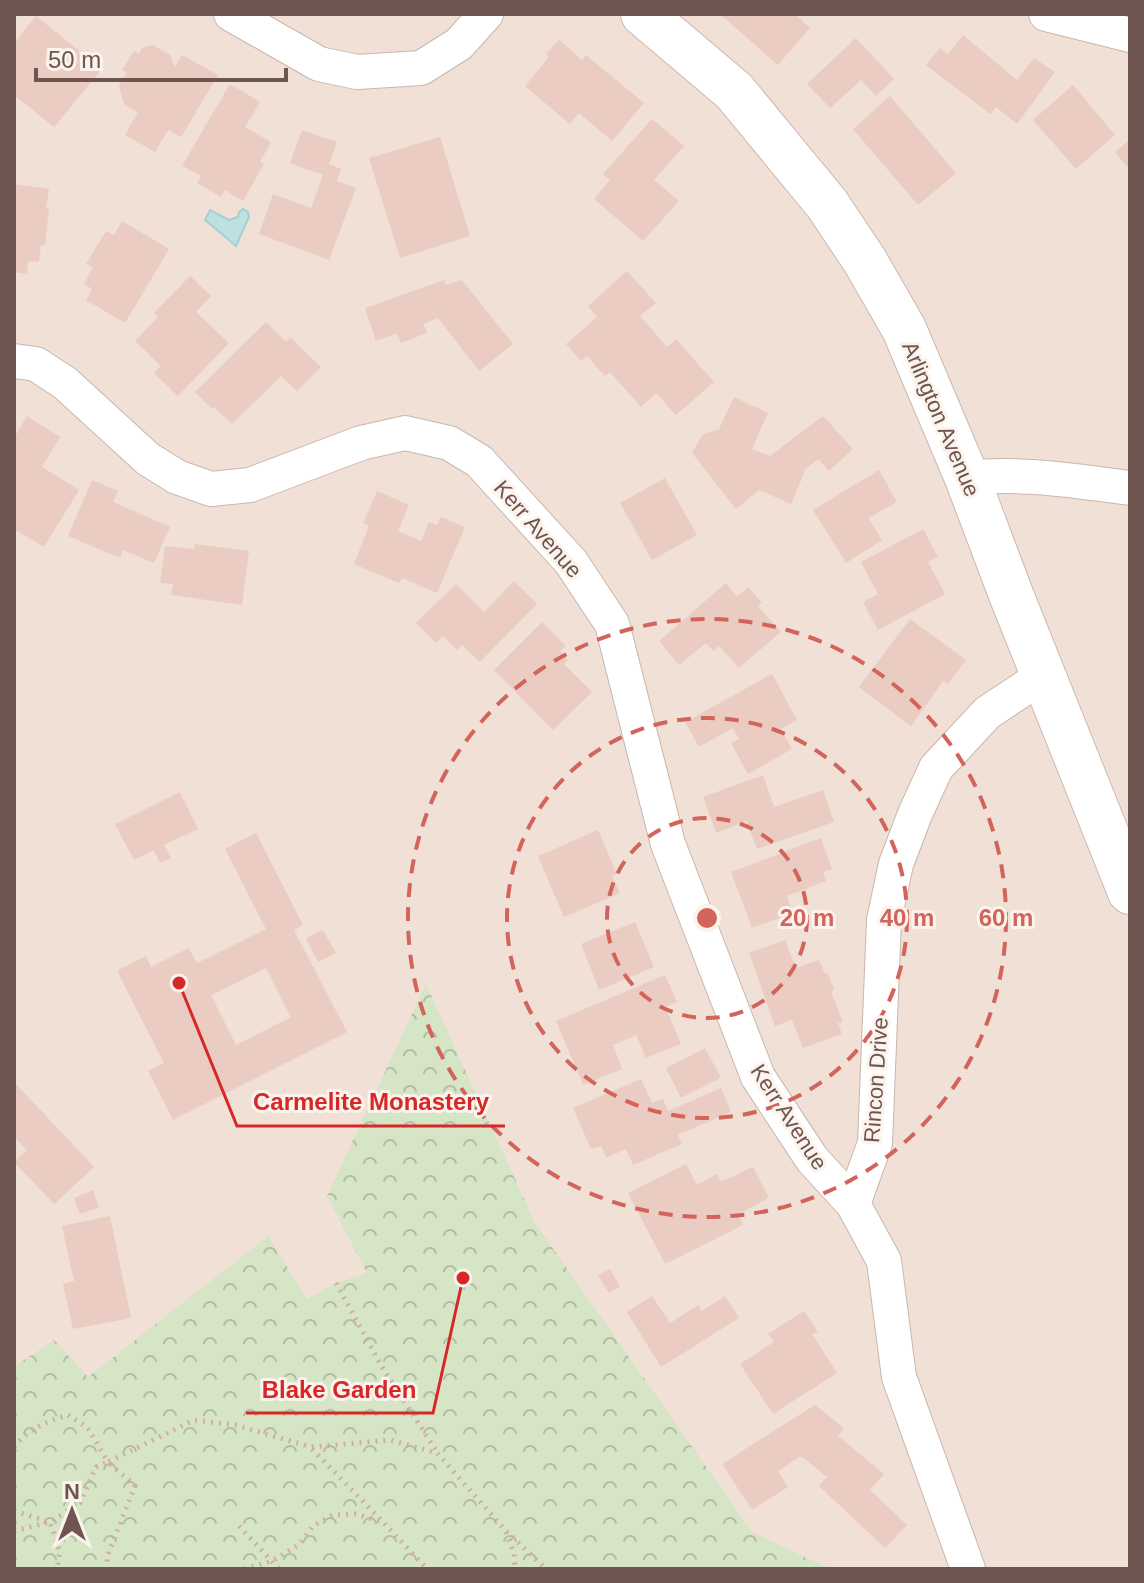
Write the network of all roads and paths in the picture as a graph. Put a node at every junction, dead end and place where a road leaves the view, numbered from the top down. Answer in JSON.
{"nodes":[{"id":1,"x":231,"y":14,"type":"edge"},
{"id":2,"x":486,"y":14,"type":"edge"},
{"id":3,"x":643,"y":14,"type":"edge"},
{"id":4,"x":1046,"y":14,"type":"edge"},
{"id":5,"x":1130,"y":35,"type":"edge"},
{"id":6,"x":14,"y":361,"type":"edge"},
{"id":7,"x":967,"y":478,"type":"junction"},
{"id":8,"x":1130,"y":488,"type":"edge"},
{"id":9,"x":1044,"y":675,"type":"junction"},
{"id":10,"x":1130,"y":892,"type":"edge"},
{"id":11,"x":853,"y":1204,"type":"junction"},
{"id":12,"x":336,"y":1283,"type":"dead end"},
{"id":13,"x":14,"y":1447,"type":"edge"},
{"id":14,"x":311,"y":1447,"type":"junction"},
{"id":15,"x":437,"y":1453,"type":"junction"},
{"id":16,"x":108,"y":1462,"type":"junction"},
{"id":17,"x":14,"y":1511,"type":"edge"},
{"id":18,"x":50,"y":1522,"type":"junction"},
{"id":19,"x":383,"y":1522,"type":"junction"},
{"id":20,"x":239,"y":1526,"type":"dead end"},
{"id":21,"x":505,"y":1530,"type":"junction"},
{"id":22,"x":14,"y":1531,"type":"edge"},
{"id":23,"x":272,"y":1561,"type":"junction"},
{"id":24,"x":57,"y":1569,"type":"edge"},
{"id":25,"x":107,"y":1569,"type":"edge"},
{"id":26,"x":244,"y":1569,"type":"edge"},
{"id":27,"x":279,"y":1569,"type":"edge"},
{"id":28,"x":427,"y":1569,"type":"edge"},
{"id":29,"x":515,"y":1569,"type":"edge"},
{"id":30,"x":546,"y":1569,"type":"edge"},
{"id":31,"x":968,"y":1569,"type":"edge"}],
"edges":[{"from":1,"to":2,"type":"street"},
{"from":3,"to":7,"type":"main road","name":"Arlington Avenue"},
{"from":4,"to":5,"type":"street"},
{"from":6,"to":11,"type":"street","name":"Kerr Avenue"},
{"from":7,"to":8,"type":"street"},
{"from":7,"to":9,"type":"main road","name":"Arlington Avenue"},
{"from":9,"to":10,"type":"main road","name":"Arlington Avenue"},
{"from":9,"to":11,"type":"street","name":"Rincon Drive"},
{"from":11,"to":31,"type":"street"},
{"from":12,"to":15,"type":"path"},
{"from":13,"to":16,"type":"path"},
{"from":14,"to":15,"type":"path"},
{"from":14,"to":16,"type":"path"},
{"from":14,"to":19,"type":"path"},
{"from":15,"to":21,"type":"path"},
{"from":16,"to":18,"type":"path"},
{"from":16,"to":25,"type":"path"},
{"from":17,"to":18,"type":"path"},
{"from":18,"to":22,"type":"path"},
{"from":18,"to":24,"type":"path"},
{"from":19,"to":23,"type":"path"},
{"from":19,"to":28,"type":"path"},
{"from":20,"to":23,"type":"path"},
{"from":21,"to":29,"type":"path"},
{"from":21,"to":30,"type":"path"},
{"from":23,"to":26,"type":"path"},
{"from":23,"to":27,"type":"path"}]}
